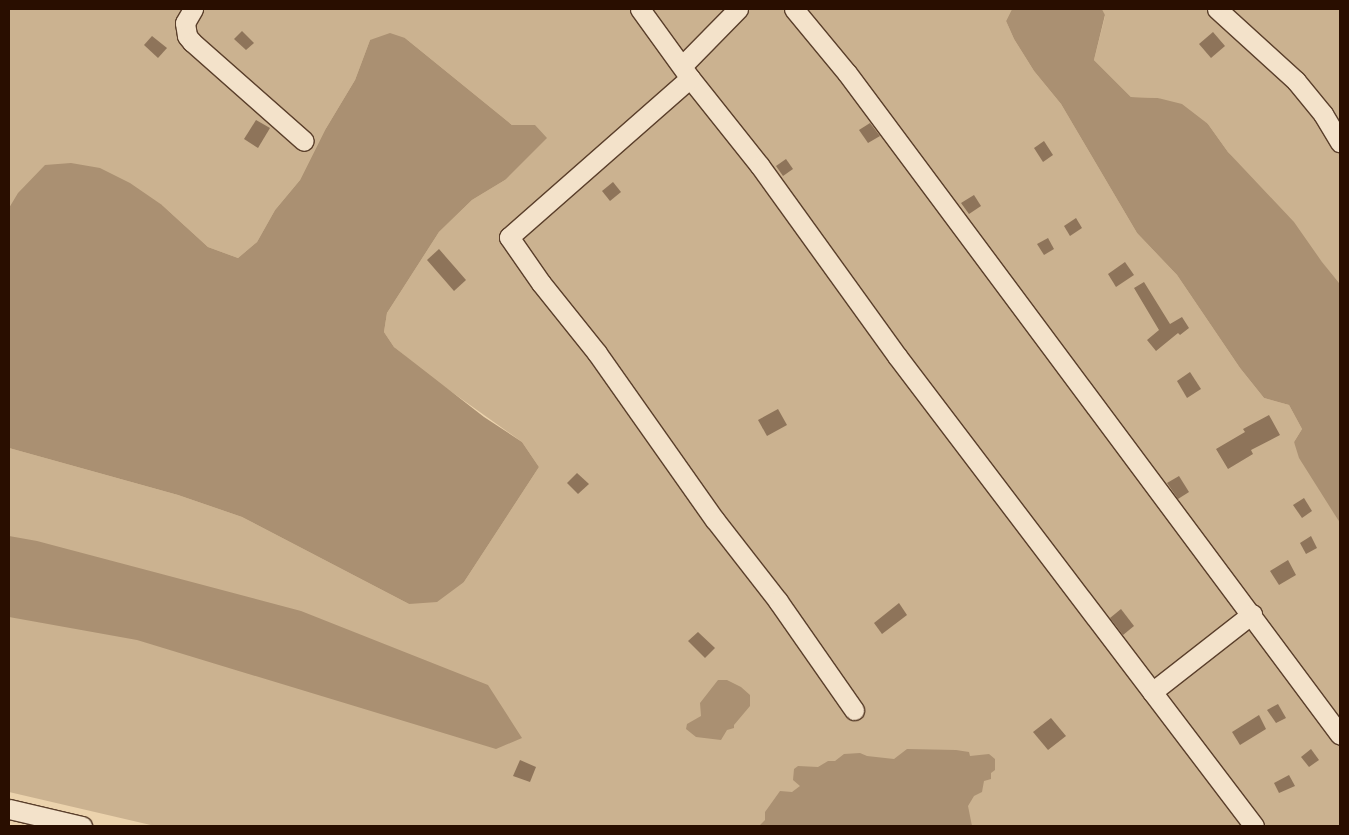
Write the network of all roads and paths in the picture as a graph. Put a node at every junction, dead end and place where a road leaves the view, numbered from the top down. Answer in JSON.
{"nodes":[{"id":1,"x":191,"y":9,"type":"edge"},
{"id":2,"x":640,"y":9,"type":"edge"},
{"id":3,"x":738,"y":9,"type":"edge"},
{"id":4,"x":794,"y":9,"type":"edge"},
{"id":5,"x":1217,"y":9,"type":"edge"},
{"id":6,"x":686,"y":72,"type":"junction"},
{"id":7,"x":304,"y":141,"type":"dead end"},
{"id":8,"x":1340,"y":142,"type":"edge"},
{"id":9,"x":1252,"y":614,"type":"junction"},
{"id":10,"x":1152,"y":692,"type":"junction"},
{"id":11,"x":854,"y":710,"type":"dead end"},
{"id":12,"x":1340,"y":735,"type":"edge"},
{"id":13,"x":9,"y":809,"type":"edge"},
{"id":14,"x":82,"y":826,"type":"edge"},
{"id":15,"x":1254,"y":826,"type":"edge"}],
"edges":[{"from":1,"to":7,"type":"lane"},
{"from":2,"to":6,"type":"lane"},
{"from":3,"to":6,"type":"lane"},
{"from":4,"to":9,"type":"lane"},
{"from":5,"to":8,"type":"lane"},
{"from":6,"to":10,"type":"lane"},
{"from":6,"to":11,"type":"lane"},
{"from":9,"to":10,"type":"lane"},
{"from":9,"to":12,"type":"lane"},
{"from":10,"to":15,"type":"lane"},
{"from":13,"to":14,"type":"lane"}]}
